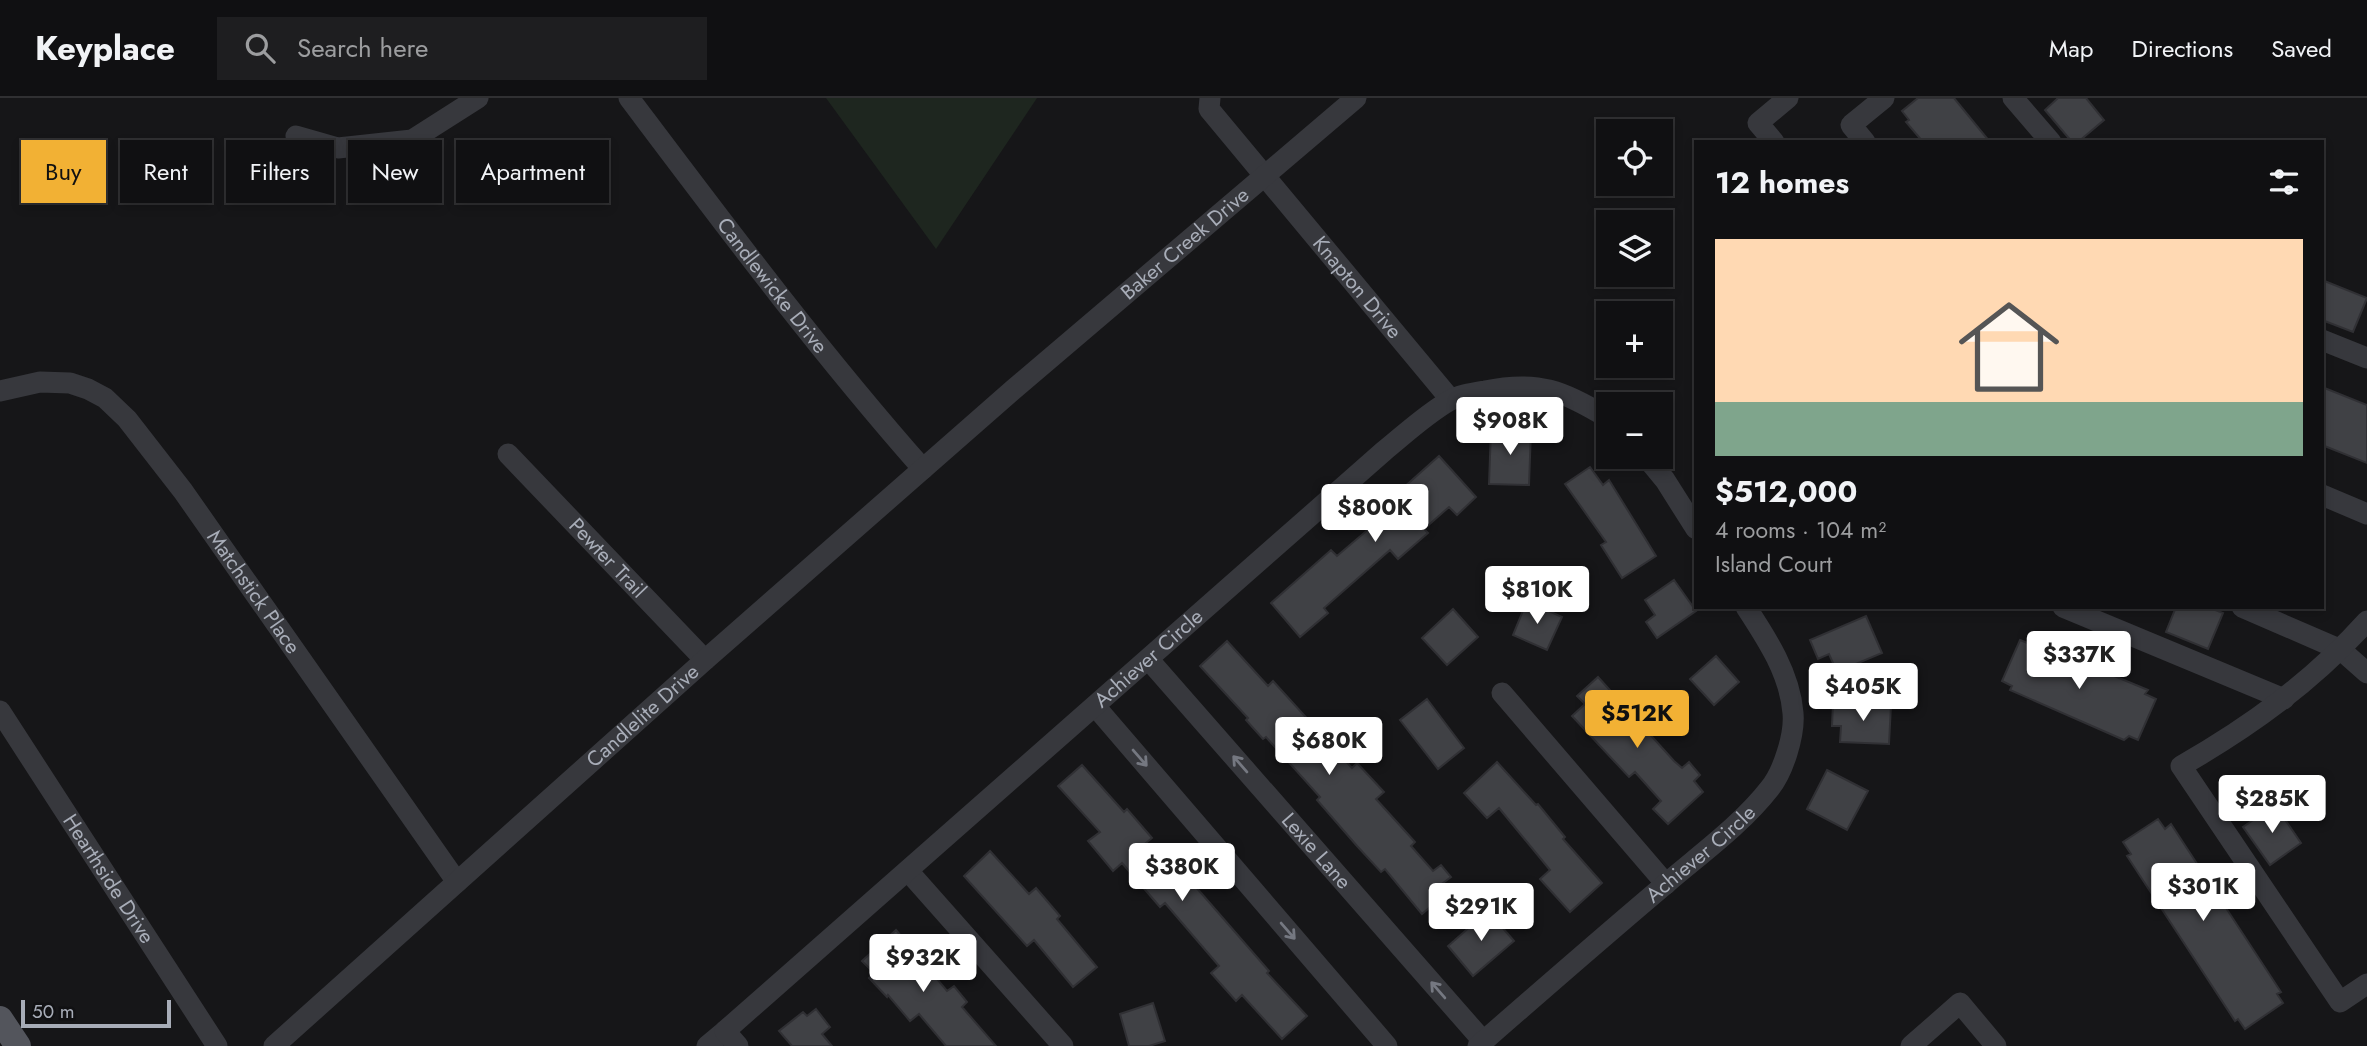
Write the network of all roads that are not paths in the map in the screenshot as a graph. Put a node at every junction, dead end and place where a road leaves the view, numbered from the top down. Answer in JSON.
{"nodes":[{"id":1,"x":478,"y":98,"type":"edge"},
{"id":2,"x":629,"y":98,"type":"edge"},
{"id":3,"x":1210,"y":98,"type":"edge"},
{"id":4,"x":1356,"y":98,"type":"edge"},
{"id":5,"x":1788,"y":98,"type":"edge"},
{"id":6,"x":1884,"y":98,"type":"edge"},
{"id":7,"x":2013,"y":98,"type":"edge"},
{"id":8,"x":296,"y":136,"type":"dead end"},
{"id":9,"x":1772,"y":140,"type":"edge"},
{"id":10,"x":1863,"y":140,"type":"edge"},
{"id":11,"x":2049,"y":140,"type":"edge"},
{"id":12,"x":1265,"y":176,"type":"junction"},
{"id":13,"x":2324,"y":341,"type":"edge"},
{"id":14,"x":2367,"y":358,"type":"edge"},
{"id":15,"x":1014,"y":389,"type":"joint"},
{"id":16,"x":0,"y":391,"type":"edge"},
{"id":17,"x":1451,"y":400,"type":"junction"},
{"id":18,"x":1596,"y":411,"type":"edge"},
{"id":19,"x":508,"y":454,"type":"dead end"},
{"id":20,"x":923,"y":468,"type":"junction"},
{"id":21,"x":1656,"y":469,"type":"edge"},
{"id":22,"x":2324,"y":496,"type":"edge"},
{"id":23,"x":2367,"y":514,"type":"edge"},
{"id":24,"x":1694,"y":526,"type":"edge"},
{"id":25,"x":1747,"y":609,"type":"edge"},
{"id":26,"x":2068,"y":609,"type":"edge"},
{"id":27,"x":2247,"y":609,"type":"edge"},
{"id":28,"x":2367,"y":621,"type":"edge"},
{"id":29,"x":2341,"y":650,"type":"junction"},
{"id":30,"x":705,"y":660,"type":"junction"},
{"id":31,"x":1149,"y":660,"type":"junction"},
{"id":32,"x":2367,"y":673,"type":"edge"},
{"id":33,"x":1502,"y":693,"type":"dead end"},
{"id":34,"x":2284,"y":699,"type":"junction"},
{"id":35,"x":1095,"y":706,"type":"junction"},
{"id":36,"x":0,"y":711,"type":"edge"},
{"id":37,"x":908,"y":871,"type":"junction"},
{"id":38,"x":457,"y":881,"type":"junction"},
{"id":39,"x":1666,"y":884,"type":"junction"},
{"id":40,"x":2367,"y":984,"type":"edge"},
{"id":41,"x":0,"y":1019,"type":"edge"},
{"id":42,"x":732,"y":1038,"type":"edge"},
{"id":43,"x":1481,"y":1044,"type":"edge"},
{"id":44,"x":18,"y":1046,"type":"edge"},
{"id":45,"x":217,"y":1046,"type":"edge"},
{"id":46,"x":274,"y":1046,"type":"edge"},
{"id":47,"x":707,"y":1046,"type":"edge"},
{"id":48,"x":1063,"y":1046,"type":"edge"},
{"id":49,"x":1387,"y":1046,"type":"edge"},
{"id":50,"x":1911,"y":1046,"type":"edge"},
{"id":51,"x":1996,"y":1046,"type":"edge"}],
"edges":[{"from":1,"to":8,"type":"street"},
{"from":2,"to":20,"type":"street","name":"Candlewicke Drive"},
{"from":3,"to":12,"type":"street","name":"Knapton Drive"},
{"from":4,"to":12,"type":"street","name":"Baker Creek Drive"},
{"from":5,"to":9,"type":"street"},
{"from":6,"to":10,"type":"street"},
{"from":7,"to":11,"type":"street"},
{"from":12,"to":15,"type":"street","name":"Baker Creek Drive"},
{"from":12,"to":17,"type":"street","name":"Knapton Drive"},
{"from":13,"to":14,"type":"street"},
{"from":15,"to":20,"type":"street","name":"Candlelite Drive"},
{"from":16,"to":38,"type":"street","name":"Matchstick Place"},
{"from":17,"to":18,"type":"street","name":"Achiever Circle"},
{"from":17,"to":31,"type":"street","name":"Achiever Circle"},
{"from":19,"to":30,"type":"street","name":"Pewter Trail"},
{"from":20,"to":30,"type":"street","name":"Candlelite Drive"},
{"from":21,"to":24,"type":"street"},
{"from":22,"to":23,"type":"street"},
{"from":25,"to":39,"type":"street","name":"Achiever Circle"},
{"from":26,"to":34,"type":"street"},
{"from":27,"to":29,"type":"street"},
{"from":28,"to":29,"type":"street"},
{"from":29,"to":32,"type":"street"},
{"from":29,"to":34,"type":"street"},
{"from":30,"to":38,"type":"street","name":"Candlelite Drive"},
{"from":31,"to":35,"type":"street","name":"Achiever Circle"},
{"from":43,"to":31,"type":"street","name":"Lexie Lane","one_way":true},
{"from":33,"to":39,"type":"street"},
{"from":34,"to":40,"type":"street"},
{"from":35,"to":37,"type":"street","name":"Achiever Circle"},
{"from":35,"to":49,"type":"street","one_way":true},
{"from":36,"to":45,"type":"street","name":"Hearthside Drive"},
{"from":37,"to":42,"type":"street","name":"Achiever Circle"},
{"from":37,"to":48,"type":"street"},
{"from":38,"to":46,"type":"street","name":"Candlelite Drive"},
{"from":39,"to":43,"type":"street","name":"Achiever Circle"},
{"from":41,"to":44,"type":"main road"},
{"from":42,"to":47,"type":"street","name":"Achiever Circle"},
{"from":50,"to":51,"type":"street"}]}
